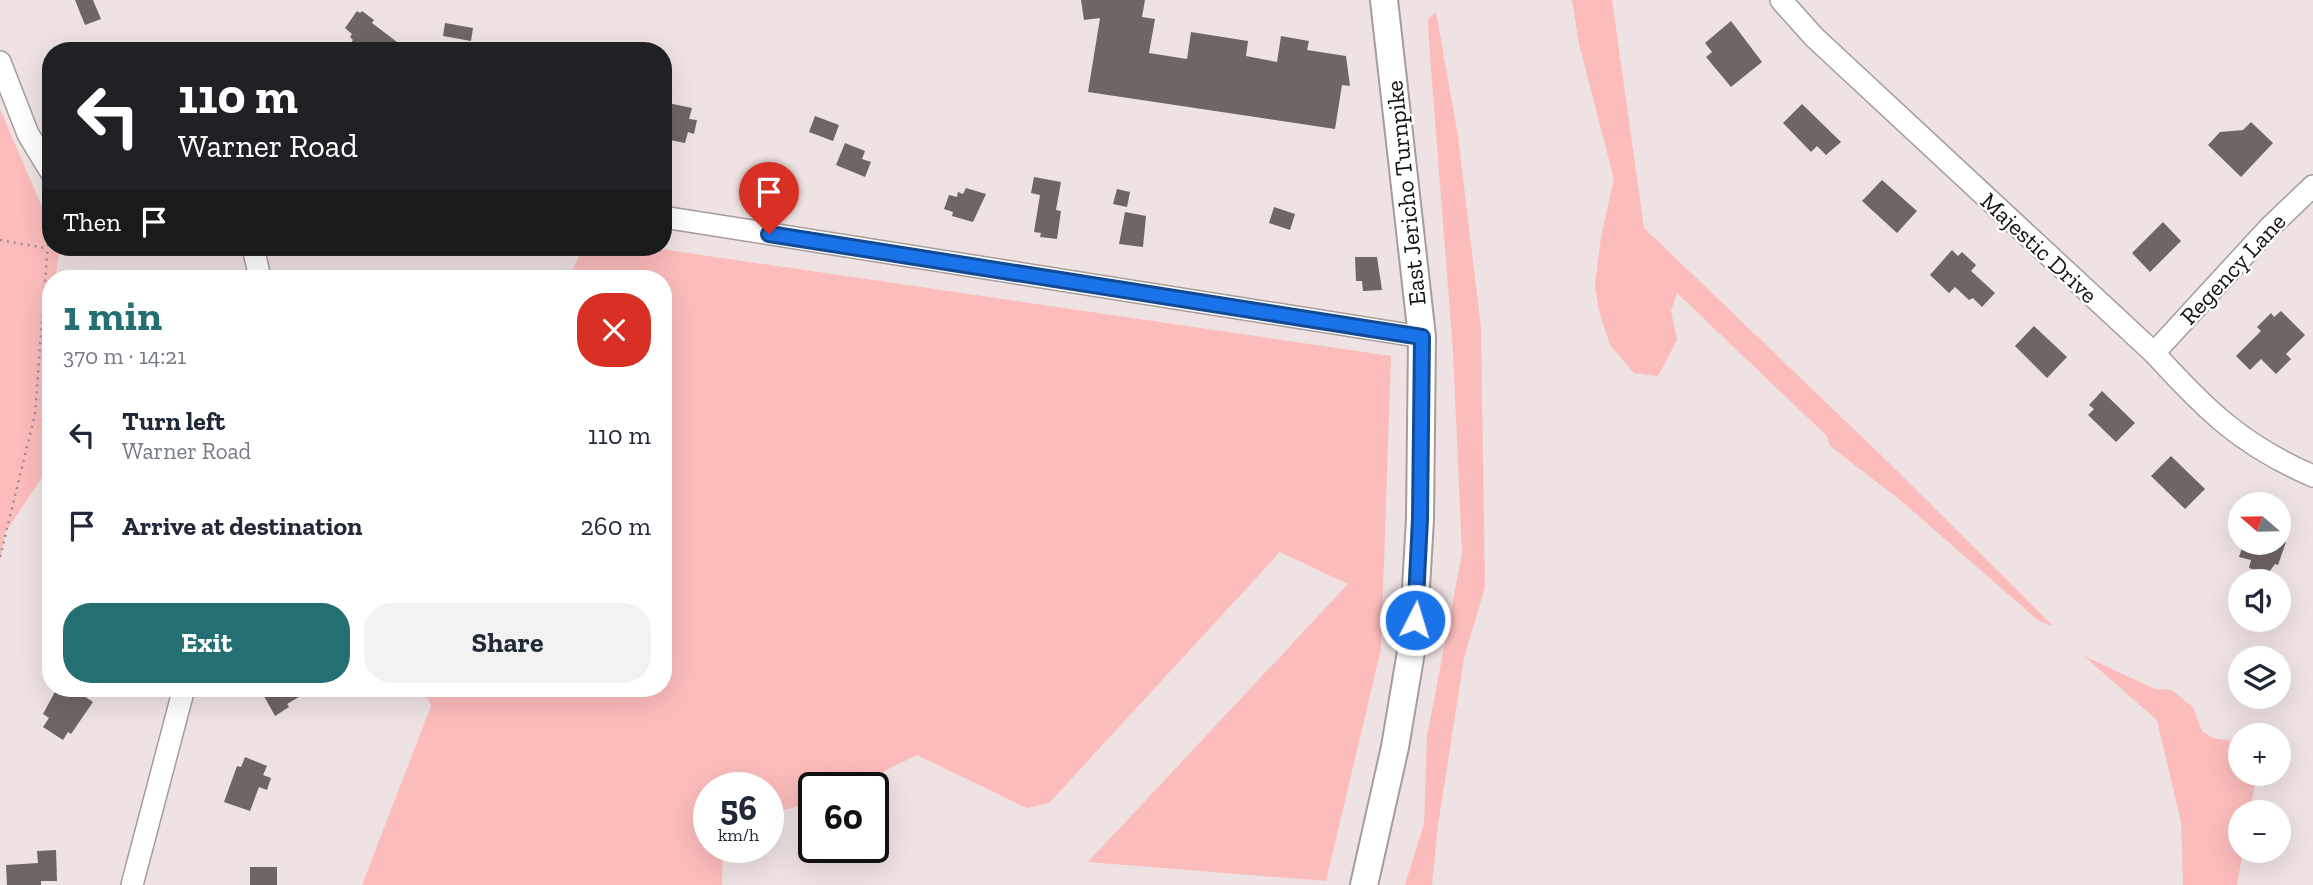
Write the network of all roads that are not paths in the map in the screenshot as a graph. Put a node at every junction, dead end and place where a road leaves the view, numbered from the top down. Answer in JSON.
{"nodes":[{"id":1,"x":1384,"y":0,"type":"edge"},
{"id":2,"x":1781,"y":0,"type":"edge"},
{"id":3,"x":0,"y":62,"type":"edge"},
{"id":4,"x":42,"y":157,"type":"edge"},
{"id":5,"x":2313,"y":186,"type":"edge"},
{"id":6,"x":672,"y":218,"type":"edge"},
{"id":7,"x":1422,"y":337,"type":"junction"},
{"id":8,"x":2154,"y":354,"type":"junction"},
{"id":9,"x":2313,"y":476,"type":"edge"},
{"id":10,"x":182,"y":697,"type":"edge"},
{"id":11,"x":132,"y":885,"type":"edge"},
{"id":12,"x":1364,"y":885,"type":"edge"}],
"edges":[{"from":1,"to":7,"type":"main road","name":"East Jericho Turnpike"},
{"from":2,"to":8,"type":"street","name":"Majestic Drive"},
{"from":3,"to":4,"type":"street"},
{"from":5,"to":8,"type":"street","name":"Regency Lane"},
{"from":6,"to":7,"type":"street"},
{"from":7,"to":12,"type":"main road","name":"East Jericho Turnpike"},
{"from":8,"to":9,"type":"street","name":"Majestic Drive"},
{"from":10,"to":11,"type":"street"}]}
